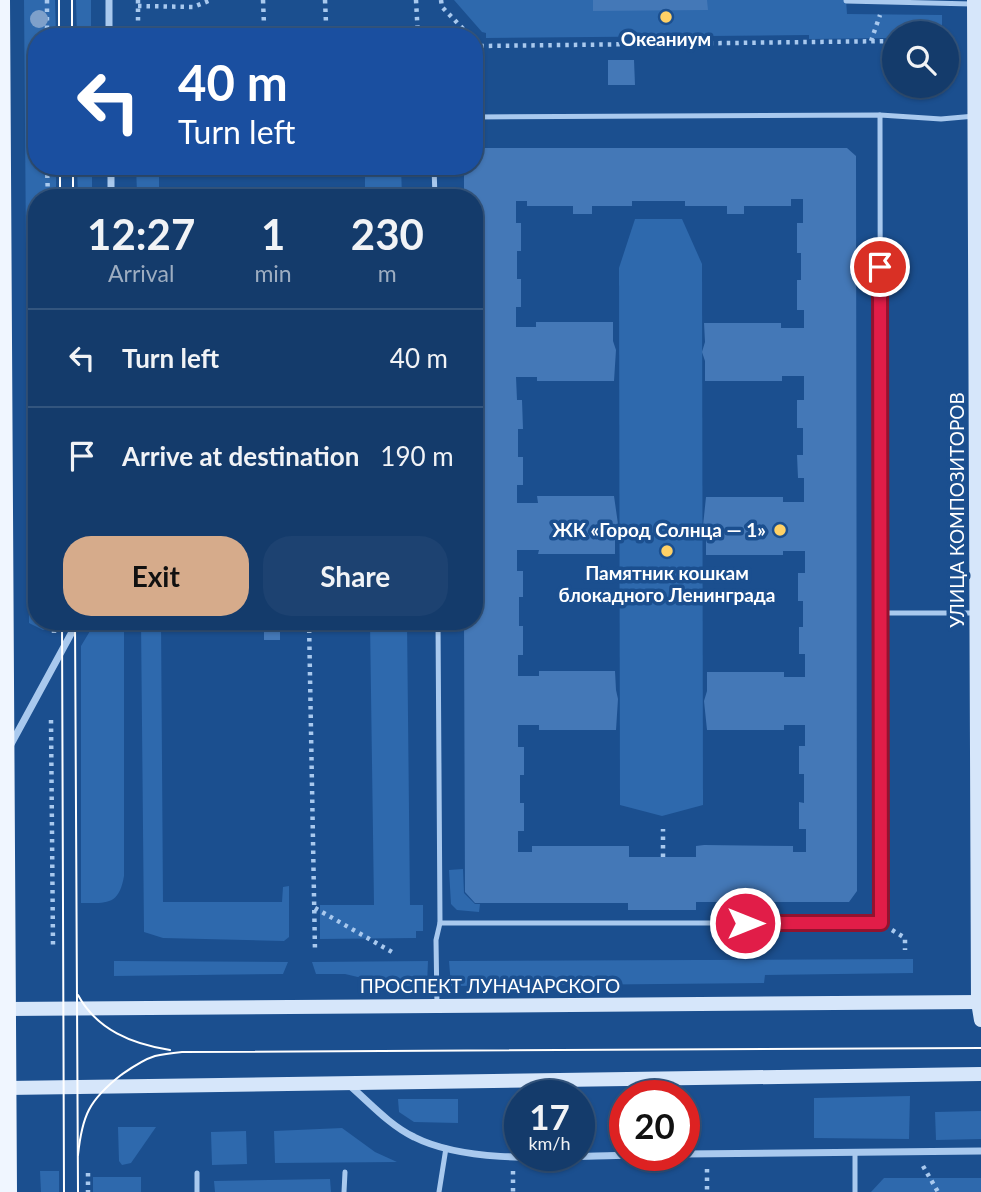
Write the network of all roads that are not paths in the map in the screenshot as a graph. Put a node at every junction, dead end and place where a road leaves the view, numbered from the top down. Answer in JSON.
{"nodes":[{"id":1,"x":1,"y":0,"type":"edge"},
{"id":2,"x":109,"y":0,"type":"edge"},
{"id":3,"x":846,"y":1,"type":"edge"},
{"id":4,"x":977,"y":3,"type":"edge"},
{"id":5,"x":109,"y":28,"type":"edge"},
{"id":6,"x":978,"y":82,"type":"edge"},
{"id":7,"x":880,"y":115,"type":"junction"},
{"id":8,"x":975,"y":116,"type":"junction"},
{"id":9,"x":483,"y":117,"type":"edge"},
{"id":10,"x":979,"y":612,"type":"edge"},
{"id":11,"x":881,"y":613,"type":"junction"},
{"id":12,"x":73,"y":630,"type":"edge"},
{"id":13,"x":438,"y":630,"type":"edge"},
{"id":14,"x":5,"y":756,"type":"junction"},
{"id":15,"x":440,"y":923,"type":"junction"},
{"id":16,"x":979,"y":1002,"type":"edge"},
{"id":17,"x":437,"y":1006,"type":"junction"},
{"id":18,"x":3,"y":1012,"type":"edge"},
{"id":19,"x":981,"y":1020,"type":"edge"},
{"id":20,"x":981,"y":1074,"type":"edge"},
{"id":21,"x":347,"y":1083,"type":"junction"},
{"id":22,"x":4,"y":1086,"type":"edge"},
{"id":23,"x":446,"y":1148,"type":"junction"},
{"id":24,"x":981,"y":1151,"type":"edge"},
{"id":25,"x":855,"y":1153,"type":"junction"},
{"id":26,"x":700,"y":1154,"type":"edge"},
{"id":27,"x":609,"y":1155,"type":"edge"},
{"id":28,"x":345,"y":1172,"type":"dead end"},
{"id":29,"x":197,"y":1173,"type":"dead end"},
{"id":30,"x":8,"y":1192,"type":"edge"},
{"id":31,"x":197,"y":1192,"type":"edge"},
{"id":32,"x":344,"y":1192,"type":"edge"},
{"id":33,"x":439,"y":1192,"type":"edge"},
{"id":34,"x":855,"y":1192,"type":"edge"}],
"edges":[{"from":1,"to":14,"type":"main road"},
{"from":2,"to":5,"type":"street"},
{"from":3,"to":4,"type":"lane"},
{"from":4,"to":6,"type":"main road","name":"УЛИЦА КОМПОЗИТОРОВ"},
{"from":6,"to":8,"type":"main road","name":"УЛИЦА КОМПОЗИТОРОВ"},
{"from":7,"to":8,"type":"lane"},
{"from":7,"to":9,"type":"lane"},
{"from":7,"to":11,"type":"lane"},
{"from":8,"to":10,"type":"main road","name":"УЛИЦА КОМПОЗИТОРОВ"},
{"from":10,"to":11,"type":"lane"},
{"from":10,"to":16,"type":"main road","name":"УЛИЦА КОМПОЗИТОРОВ"},
{"from":11,"to":15,"type":"lane"},
{"from":12,"to":14,"type":"street"},
{"from":13,"to":15,"type":"lane"},
{"from":14,"to":18,"type":"main road"},
{"from":15,"to":17,"type":"lane"},
{"from":16,"to":17,"type":"main road","name":"ПРОСПЕКТ ЛУНАЧАРСКОГО"},
{"from":16,"to":19,"type":"main road","name":"УЛИЦА КОМПОЗИТОРОВ"},
{"from":17,"to":18,"type":"main road","name":"ПРОСПЕКТ ЛУНАЧАРСКОГО"},
{"from":18,"to":22,"type":"main road"},
{"from":20,"to":21,"type":"main road"},
{"from":21,"to":22,"type":"main road"},
{"from":21,"to":23,"type":"street"},
{"from":22,"to":30,"type":"main road"},
{"from":23,"to":27,"type":"street"},
{"from":23,"to":33,"type":"lane"},
{"from":24,"to":25,"type":"street"},
{"from":25,"to":26,"type":"street"},
{"from":25,"to":34,"type":"lane"},
{"from":28,"to":32,"type":"lane"},
{"from":29,"to":31,"type":"lane"}]}
